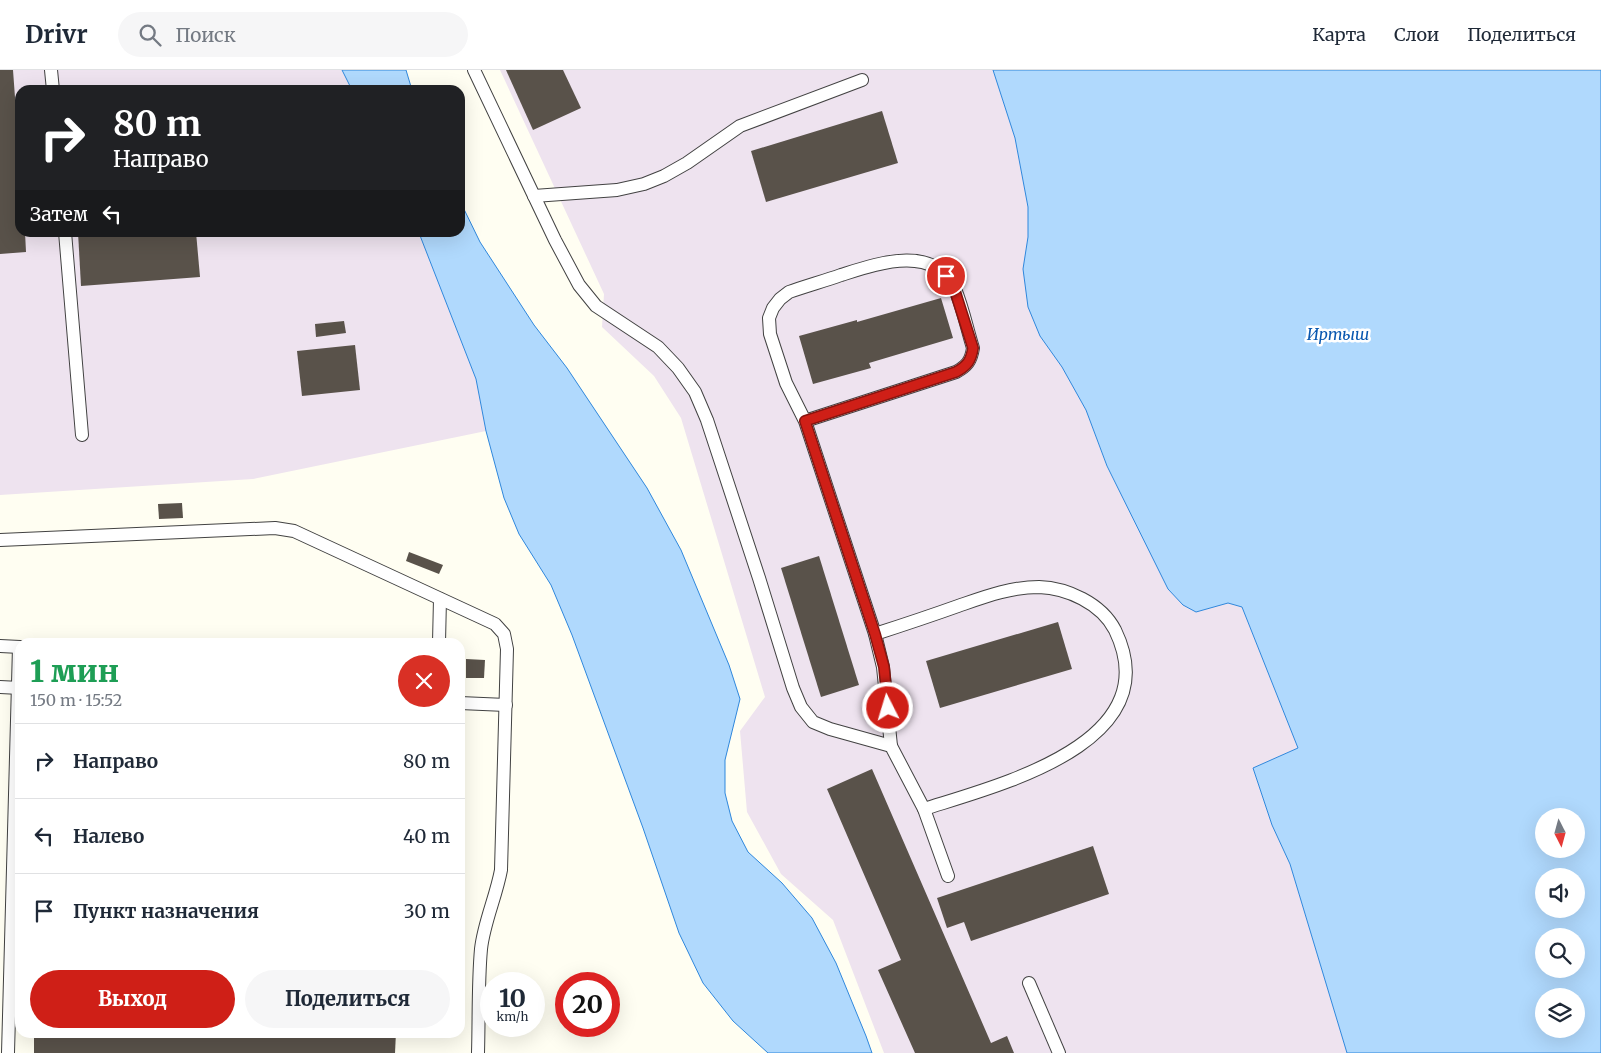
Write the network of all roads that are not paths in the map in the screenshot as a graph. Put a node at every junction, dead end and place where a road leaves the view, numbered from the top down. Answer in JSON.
{"nodes":[{"id":1,"x":51,"y":70,"type":"edge"},
{"id":2,"x":474,"y":70,"type":"edge"},
{"id":3,"x":862,"y":80,"type":"dead end"},
{"id":4,"x":52,"y":85,"type":"edge"},
{"id":5,"x":534,"y":196,"type":"junction"},
{"id":6,"x":65,"y":237,"type":"edge"},
{"id":7,"x":805,"y":421,"type":"junction"},
{"id":8,"x":82,"y":435,"type":"dead end"},
{"id":9,"x":0,"y":540,"type":"edge"},
{"id":10,"x":440,"y":599,"type":"junction"},
{"id":11,"x":875,"y":634,"type":"junction"},
{"id":12,"x":439,"y":638,"type":"edge"},
{"id":13,"x":0,"y":646,"type":"edge"},
{"id":14,"x":15,"y":647,"type":"edge"},
{"id":15,"x":0,"y":687,"type":"edge"},
{"id":16,"x":15,"y":688,"type":"edge"},
{"id":17,"x":465,"y":703,"type":"edge"},
{"id":18,"x":506,"y":705,"type":"junction"},
{"id":19,"x":15,"y":741,"type":"edge"},
{"id":20,"x":891,"y":746,"type":"junction"},
{"id":21,"x":924,"y":809,"type":"junction"},
{"id":22,"x":948,"y":876,"type":"dead end"},
{"id":23,"x":6,"y":900,"type":"edge"},
{"id":24,"x":1029,"y":983,"type":"dead end"},
{"id":25,"x":8,"y":1053,"type":"edge"},
{"id":26,"x":478,"y":1053,"type":"edge"},
{"id":27,"x":1059,"y":1053,"type":"edge"}],
"edges":[{"from":1,"to":4,"type":"lane"},
{"from":2,"to":5,"type":"lane"},
{"from":3,"to":5,"type":"lane"},
{"from":5,"to":20,"type":"lane"},
{"from":6,"to":8,"type":"lane"},
{"from":7,"to":7,"type":"lane"},
{"from":7,"to":11,"type":"lane"},
{"from":9,"to":10,"type":"lane"},
{"from":10,"to":12,"type":"lane"},
{"from":10,"to":18,"type":"lane"},
{"from":11,"to":20,"type":"lane"},
{"from":11,"to":21,"type":"lane"},
{"from":13,"to":14,"type":"lane"},
{"from":15,"to":16,"type":"lane"},
{"from":17,"to":18,"type":"lane"},
{"from":18,"to":26,"type":"lane"},
{"from":19,"to":23,"type":"lane"},
{"from":20,"to":21,"type":"lane"},
{"from":21,"to":22,"type":"lane"},
{"from":23,"to":25,"type":"lane"},
{"from":24,"to":27,"type":"lane"}]}
